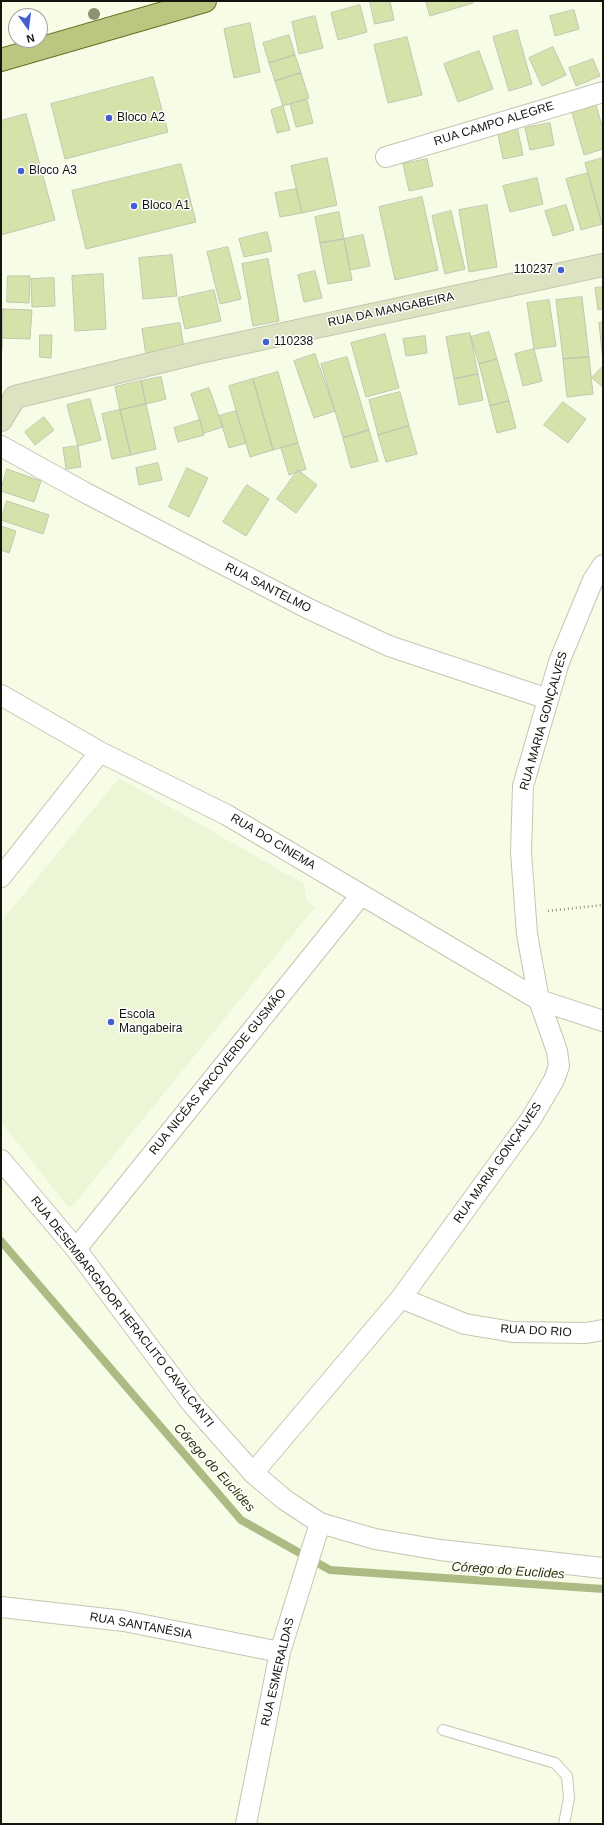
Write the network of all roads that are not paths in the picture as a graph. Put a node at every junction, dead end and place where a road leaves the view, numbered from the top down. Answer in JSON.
{"nodes":[{"id":1,"x":205,"y":1,"type":"edge"},
{"id":2,"x":1,"y":60,"type":"edge"},
{"id":3,"x":603,"y":92,"type":"edge"},
{"id":4,"x":386,"y":157,"type":"dead end"},
{"id":5,"x":603,"y":265,"type":"edge"},
{"id":6,"x":8,"y":397,"type":"edge"},
{"id":7,"x":1,"y":420,"type":"edge"},
{"id":8,"x":1,"y":446,"type":"edge"},
{"id":9,"x":603,"y":565,"type":"edge"},
{"id":10,"x":1,"y":694,"type":"edge"},
{"id":11,"x":548,"y":699,"type":"junction"},
{"id":12,"x":100,"y":752,"type":"junction"},
{"id":13,"x":1,"y":877,"type":"edge"},
{"id":14,"x":361,"y":895,"type":"junction"},
{"id":15,"x":539,"y":1000,"type":"junction"},
{"id":16,"x":603,"y":1021,"type":"edge"},
{"id":17,"x":1,"y":1160,"type":"edge"},
{"id":18,"x":76,"y":1249,"type":"junction"},
{"id":19,"x":401,"y":1298,"type":"junction"},
{"id":20,"x":603,"y":1330,"type":"edge"},
{"id":21,"x":253,"y":1473,"type":"junction"},
{"id":22,"x":317,"y":1532,"type":"junction"},
{"id":23,"x":603,"y":1568,"type":"edge"},
{"id":24,"x":1,"y":1606,"type":"edge"},
{"id":25,"x":280,"y":1652,"type":"junction"},
{"id":26,"x":443,"y":1730,"type":"dead end"},
{"id":27,"x":246,"y":1824,"type":"edge"},
{"id":28,"x":564,"y":1824,"type":"edge"}],
"edges":[{"from":1,"to":2,"type":"main road"},
{"from":3,"to":4,"type":"street","name":"RUA CAMPO ALEGRE"},
{"from":5,"to":6,"type":"street","name":"RUA DA MANGABEIRA"},
{"from":6,"to":7,"type":"street"},
{"from":8,"to":11,"type":"street","name":"RUA SANTELMO"},
{"from":9,"to":11,"type":"street","name":"RUA MARIA GONÇALVES"},
{"from":10,"to":12,"type":"street","name":"RUA DO CINEMA"},
{"from":11,"to":15,"type":"street","name":"RUA MARIA GONÇALVES"},
{"from":12,"to":13,"type":"street"},
{"from":12,"to":14,"type":"street","name":"RUA DO CINEMA"},
{"from":14,"to":15,"type":"street","name":"RUA DO CINEMA"},
{"from":14,"to":18,"type":"street","name":"RUA NICÉAS ARCOVERDE GUSMÃO"},
{"from":15,"to":16,"type":"street","name":"RUA DO CINEMA"},
{"from":15,"to":19,"type":"street","name":"RUA MARIA GONÇALVES"},
{"from":17,"to":18,"type":"street","name":"RUA DESEMBARGADOR HERACLITO CAVALCANTI"},
{"from":18,"to":21,"type":"street","name":"RUA DESEMBARGADOR HERACLITO CAVALCANTI"},
{"from":19,"to":20,"type":"street","name":"RUA DO RIO"},
{"from":19,"to":21,"type":"street","name":"RUA MARIA GONÇALVES"},
{"from":21,"to":22,"type":"street","name":"RUA DESEMBARGADOR HERACLITO CAVALCANTI"},
{"from":22,"to":23,"type":"street","name":"RUA DESEMBARGADOR HERACLITO CAVALCANTI"},
{"from":22,"to":25,"type":"street","name":"RUA ESMERALDAS"},
{"from":24,"to":25,"type":"street","name":"RUA SANTANÉSIA"},
{"from":25,"to":27,"type":"street","name":"RUA ESMERALDAS"},
{"from":26,"to":28,"type":"lane"}]}
